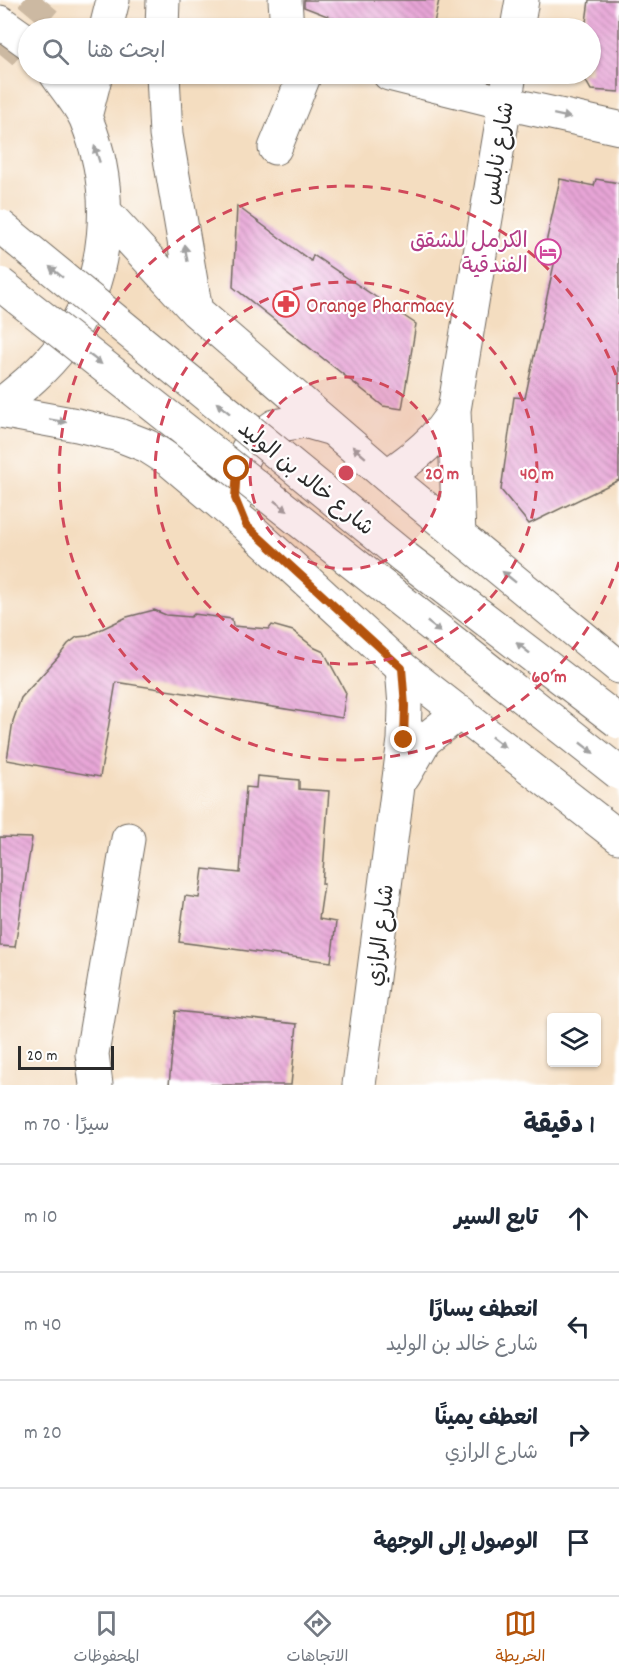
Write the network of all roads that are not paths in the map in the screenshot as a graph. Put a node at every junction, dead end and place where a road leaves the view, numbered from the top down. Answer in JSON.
{"nodes":[{"id":1,"x":113,"y":0,"type":"edge"},
{"id":2,"x":163,"y":0,"type":"edge"},
{"id":3,"x":285,"y":0,"type":"edge"},
{"id":4,"x":522,"y":0,"type":"edge"},
{"id":5,"x":108,"y":18,"type":"edge"},
{"id":6,"x":162,"y":18,"type":"edge"},
{"id":7,"x":286,"y":18,"type":"edge"},
{"id":8,"x":519,"y":18,"type":"edge"},
{"id":9,"x":0,"y":21,"type":"edge"},
{"id":10,"x":18,"y":34,"type":"edge"},
{"id":11,"x":63,"y":84,"type":"edge"},
{"id":12,"x":93,"y":84,"type":"edge"},
{"id":13,"x":164,"y":84,"type":"edge"},
{"id":14,"x":301,"y":84,"type":"edge"},
{"id":15,"x":473,"y":84,"type":"edge"},
{"id":16,"x":507,"y":88,"type":"edge"},
{"id":17,"x":85,"y":117,"type":"junction"},
{"id":18,"x":619,"y":128,"type":"edge"},
{"id":19,"x":275,"y":148,"type":"dead end"},
{"id":20,"x":105,"y":212,"type":"junction"},
{"id":21,"x":0,"y":226,"type":"edge"},
{"id":22,"x":0,"y":284,"type":"edge"},
{"id":23,"x":196,"y":311,"type":"junction"},
{"id":24,"x":0,"y":405,"type":"edge"},
{"id":25,"x":454,"y":410,"type":"junction"},
{"id":26,"x":0,"y":411,"type":"edge"},
{"id":27,"x":332,"y":429,"type":"junction"},
{"id":28,"x":387,"y":476,"type":"junction"},
{"id":29,"x":246,"y":525,"type":"junction"},
{"id":30,"x":459,"y":536,"type":"junction"},
{"id":31,"x":619,"y":667,"type":"edge"},
{"id":32,"x":402,"y":668,"type":"junction"},
{"id":33,"x":460,"y":712,"type":"junction"},
{"id":34,"x":619,"y":722,"type":"edge"},
{"id":35,"x":619,"y":773,"type":"edge"},
{"id":36,"x":399,"y":785,"type":"junction"},
{"id":37,"x":619,"y":837,"type":"edge"},
{"id":38,"x":128,"y":839,"type":"dead end"},
{"id":39,"x":96,"y":1085,"type":"edge"},
{"id":40,"x":359,"y":1085,"type":"edge"}],
"edges":[{"from":1,"to":5,"type":"street"},
{"from":2,"to":6,"type":"street"},
{"from":3,"to":7,"type":"street"},
{"from":4,"to":8,"type":"street"},
{"from":9,"to":10,"type":"street"},
{"from":11,"to":17,"type":"street"},
{"from":12,"to":17,"type":"street"},
{"from":23,"to":13,"type":"street","one_way":true},
{"from":14,"to":19,"type":"street"},
{"from":15,"to":16,"type":"street"},
{"from":16,"to":18,"type":"street","one_way":true},
{"from":16,"to":25,"type":"street","name":"شارع نابلس"},
{"from":20,"to":17,"type":"street","one_way":true},
{"from":20,"to":23,"type":"street"},
{"from":20,"to":24,"type":"street"},
{"from":34,"to":21,"type":"street","name":"شارع خالد بن الوليد","one_way":true,"bridge":true},
{"from":22,"to":35,"type":"street","name":"شارع خالد بن الوليد","one_way":true,"bridge":true},
{"from":23,"to":27,"type":"street"},
{"from":25,"to":28,"type":"street","name":"شارع نابلس"},
{"from":25,"to":30,"type":"street","name":"شارع نابلس"},
{"from":26,"to":29,"type":"street","one_way":true},
{"from":28,"to":27,"type":"street","one_way":true},
{"from":27,"to":29,"type":"street"},
{"from":28,"to":30,"type":"street"},
{"from":29,"to":32,"type":"street"},
{"from":31,"to":30,"type":"street","one_way":true},
{"from":32,"to":33,"type":"street"},
{"from":32,"to":36,"type":"street","name":"شارع الرازي"},
{"from":33,"to":36,"type":"street","name":"شارع الرازي"},
{"from":33,"to":37,"type":"street","one_way":true},
{"from":36,"to":40,"type":"street","name":"شارع الرازي"},
{"from":38,"to":39,"type":"street"}]}
